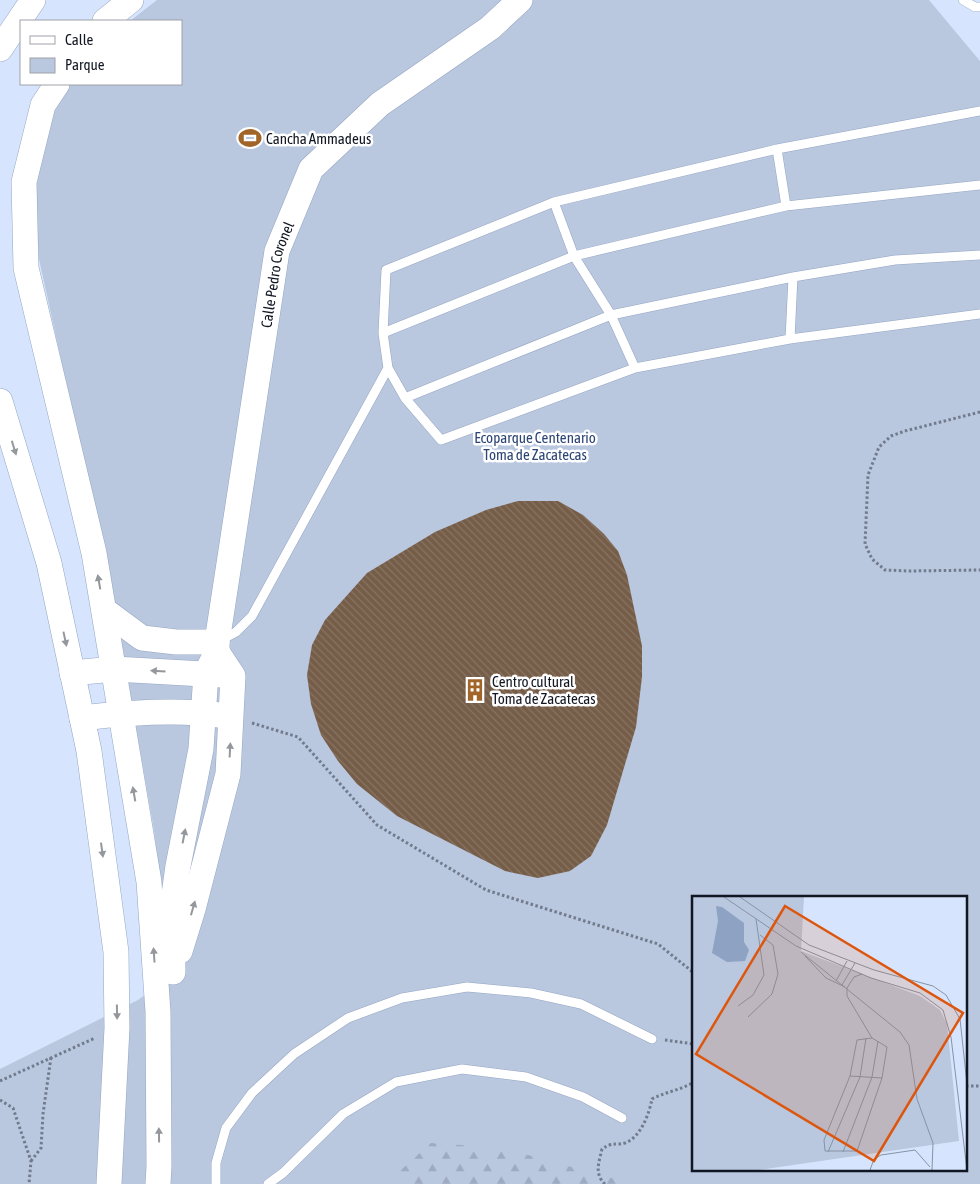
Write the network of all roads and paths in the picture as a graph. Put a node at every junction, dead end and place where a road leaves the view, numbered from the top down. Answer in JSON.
{"nodes":[{"id":1,"x":33,"y":0,"type":"edge"},
{"id":2,"x":131,"y":0,"type":"edge"},
{"id":3,"x":520,"y":0,"type":"edge"},
{"id":4,"x":963,"y":0,"type":"edge"},
{"id":5,"x":980,"y":7,"type":"edge"},
{"id":6,"x":106,"y":20,"type":"edge"},
{"id":7,"x":0,"y":49,"type":"edge"},
{"id":8,"x":56,"y":85,"type":"edge"},
{"id":9,"x":980,"y":111,"type":"edge"},
{"id":10,"x":777,"y":149,"type":"junction"},
{"id":11,"x":980,"y":185,"type":"edge"},
{"id":12,"x":554,"y":202,"type":"junction"},
{"id":13,"x":786,"y":206,"type":"junction"},
{"id":14,"x":980,"y":255,"type":"edge"},
{"id":15,"x":574,"y":256,"type":"junction"},
{"id":16,"x":794,"y":277,"type":"junction"},
{"id":17,"x":980,"y":314,"type":"edge"},
{"id":18,"x":611,"y":315,"type":"junction"},
{"id":19,"x":383,"y":332,"type":"junction"},
{"id":20,"x":790,"y":339,"type":"junction"},
{"id":21,"x":388,"y":368,"type":"junction"},
{"id":22,"x":635,"y":368,"type":"junction"},
{"id":23,"x":405,"y":398,"type":"junction"},
{"id":24,"x":0,"y":401,"type":"edge"},
{"id":25,"x":980,"y":412,"type":"edge"},
{"id":26,"x":980,"y":570,"type":"edge"},
{"id":27,"x":104,"y":610,"type":"junction"},
{"id":28,"x":214,"y":656,"type":"junction"},
{"id":29,"x":114,"y":669,"type":"junction"},
{"id":30,"x":72,"y":673,"type":"junction"},
{"id":31,"x":204,"y":713,"type":"junction"},
{"id":32,"x":122,"y":714,"type":"junction"},
{"id":33,"x":232,"y":717,"type":"junction"},
{"id":34,"x":82,"y":718,"type":"junction"},
{"id":35,"x":692,"y":971,"type":"edge"},
{"id":36,"x":173,"y":972,"type":"junction"},
{"id":37,"x":158,"y":1012,"type":"junction"},
{"id":38,"x":117,"y":1028,"type":"junction"},
{"id":39,"x":652,"y":1039,"type":"joint"},
{"id":40,"x":692,"y":1044,"type":"edge"},
{"id":41,"x":52,"y":1058,"type":"junction"},
{"id":42,"x":0,"y":1081,"type":"edge"},
{"id":43,"x":692,"y":1083,"type":"edge"},
{"id":44,"x":0,"y":1100,"type":"edge"},
{"id":45,"x":622,"y":1118,"type":"dead end"},
{"id":46,"x":32,"y":1161,"type":"junction"},
{"id":47,"x":29,"y":1184,"type":"edge"},
{"id":48,"x":109,"y":1184,"type":"edge"},
{"id":49,"x":158,"y":1184,"type":"edge"},
{"id":50,"x":216,"y":1184,"type":"edge"},
{"id":51,"x":268,"y":1184,"type":"edge"},
{"id":52,"x":605,"y":1184,"type":"edge"}],
"edges":[{"from":1,"to":7,"type":"main road"},
{"from":2,"to":6,"type":"main road"},
{"from":3,"to":28,"type":"main road","name":"Calle Pedro Coronel"},
{"from":4,"to":5,"type":"lane"},
{"from":27,"to":8,"type":"main road","one_way":true},
{"from":9,"to":10,"type":"lane"},
{"from":10,"to":12,"type":"lane"},
{"from":10,"to":13,"type":"lane"},
{"from":11,"to":13,"type":"lane"},
{"from":12,"to":15,"type":"lane"},
{"from":12,"to":19,"type":"lane"},
{"from":13,"to":15,"type":"lane"},
{"from":14,"to":16,"type":"lane"},
{"from":15,"to":18,"type":"lane"},
{"from":15,"to":19,"type":"lane"},
{"from":16,"to":18,"type":"lane"},
{"from":16,"to":20,"type":"lane"},
{"from":17,"to":20,"type":"lane"},
{"from":18,"to":22,"type":"lane"},
{"from":18,"to":23,"type":"lane"},
{"from":19,"to":21,"type":"lane"},
{"from":20,"to":22,"type":"lane"},
{"from":21,"to":23,"type":"lane"},
{"from":21,"to":28,"type":"lane"},
{"from":22,"to":23,"type":"lane"},
{"from":24,"to":30,"type":"main road","one_way":true},
{"from":25,"to":26,"type":"path"},
{"from":27,"to":28,"type":"main road"},
{"from":27,"to":29,"type":"main road"},
{"from":28,"to":29,"type":"main road","one_way":true},
{"from":28,"to":31,"type":"main road","name":"Calle Pedro Coronel"},
{"from":28,"to":33,"type":"main road"},
{"from":29,"to":30,"type":"main road"},
{"from":29,"to":32,"type":"main road"},
{"from":30,"to":34,"type":"main road"},
{"from":31,"to":32,"type":"main road"},
{"from":31,"to":33,"type":"main road"},
{"from":36,"to":31,"type":"main road","name":"Calle Pedro Coronel","one_way":true},
{"from":32,"to":34,"type":"main road"},
{"from":37,"to":32,"type":"main road","one_way":true},
{"from":33,"to":35,"type":"path"},
{"from":36,"to":33,"type":"main road","one_way":true},
{"from":34,"to":38,"type":"main road","one_way":true},
{"from":36,"to":37,"type":"main road"},
{"from":49,"to":37,"type":"main road","one_way":true},
{"from":38,"to":41,"type":"path"},
{"from":38,"to":48,"type":"main road"},
{"from":39,"to":40,"type":"path"},
{"from":39,"to":50,"type":"lane"},
{"from":41,"to":42,"type":"path"},
{"from":41,"to":46,"type":"path"},
{"from":43,"to":52,"type":"path"},
{"from":44,"to":46,"type":"path"},
{"from":45,"to":51,"type":"lane"},
{"from":46,"to":47,"type":"path"}]}
